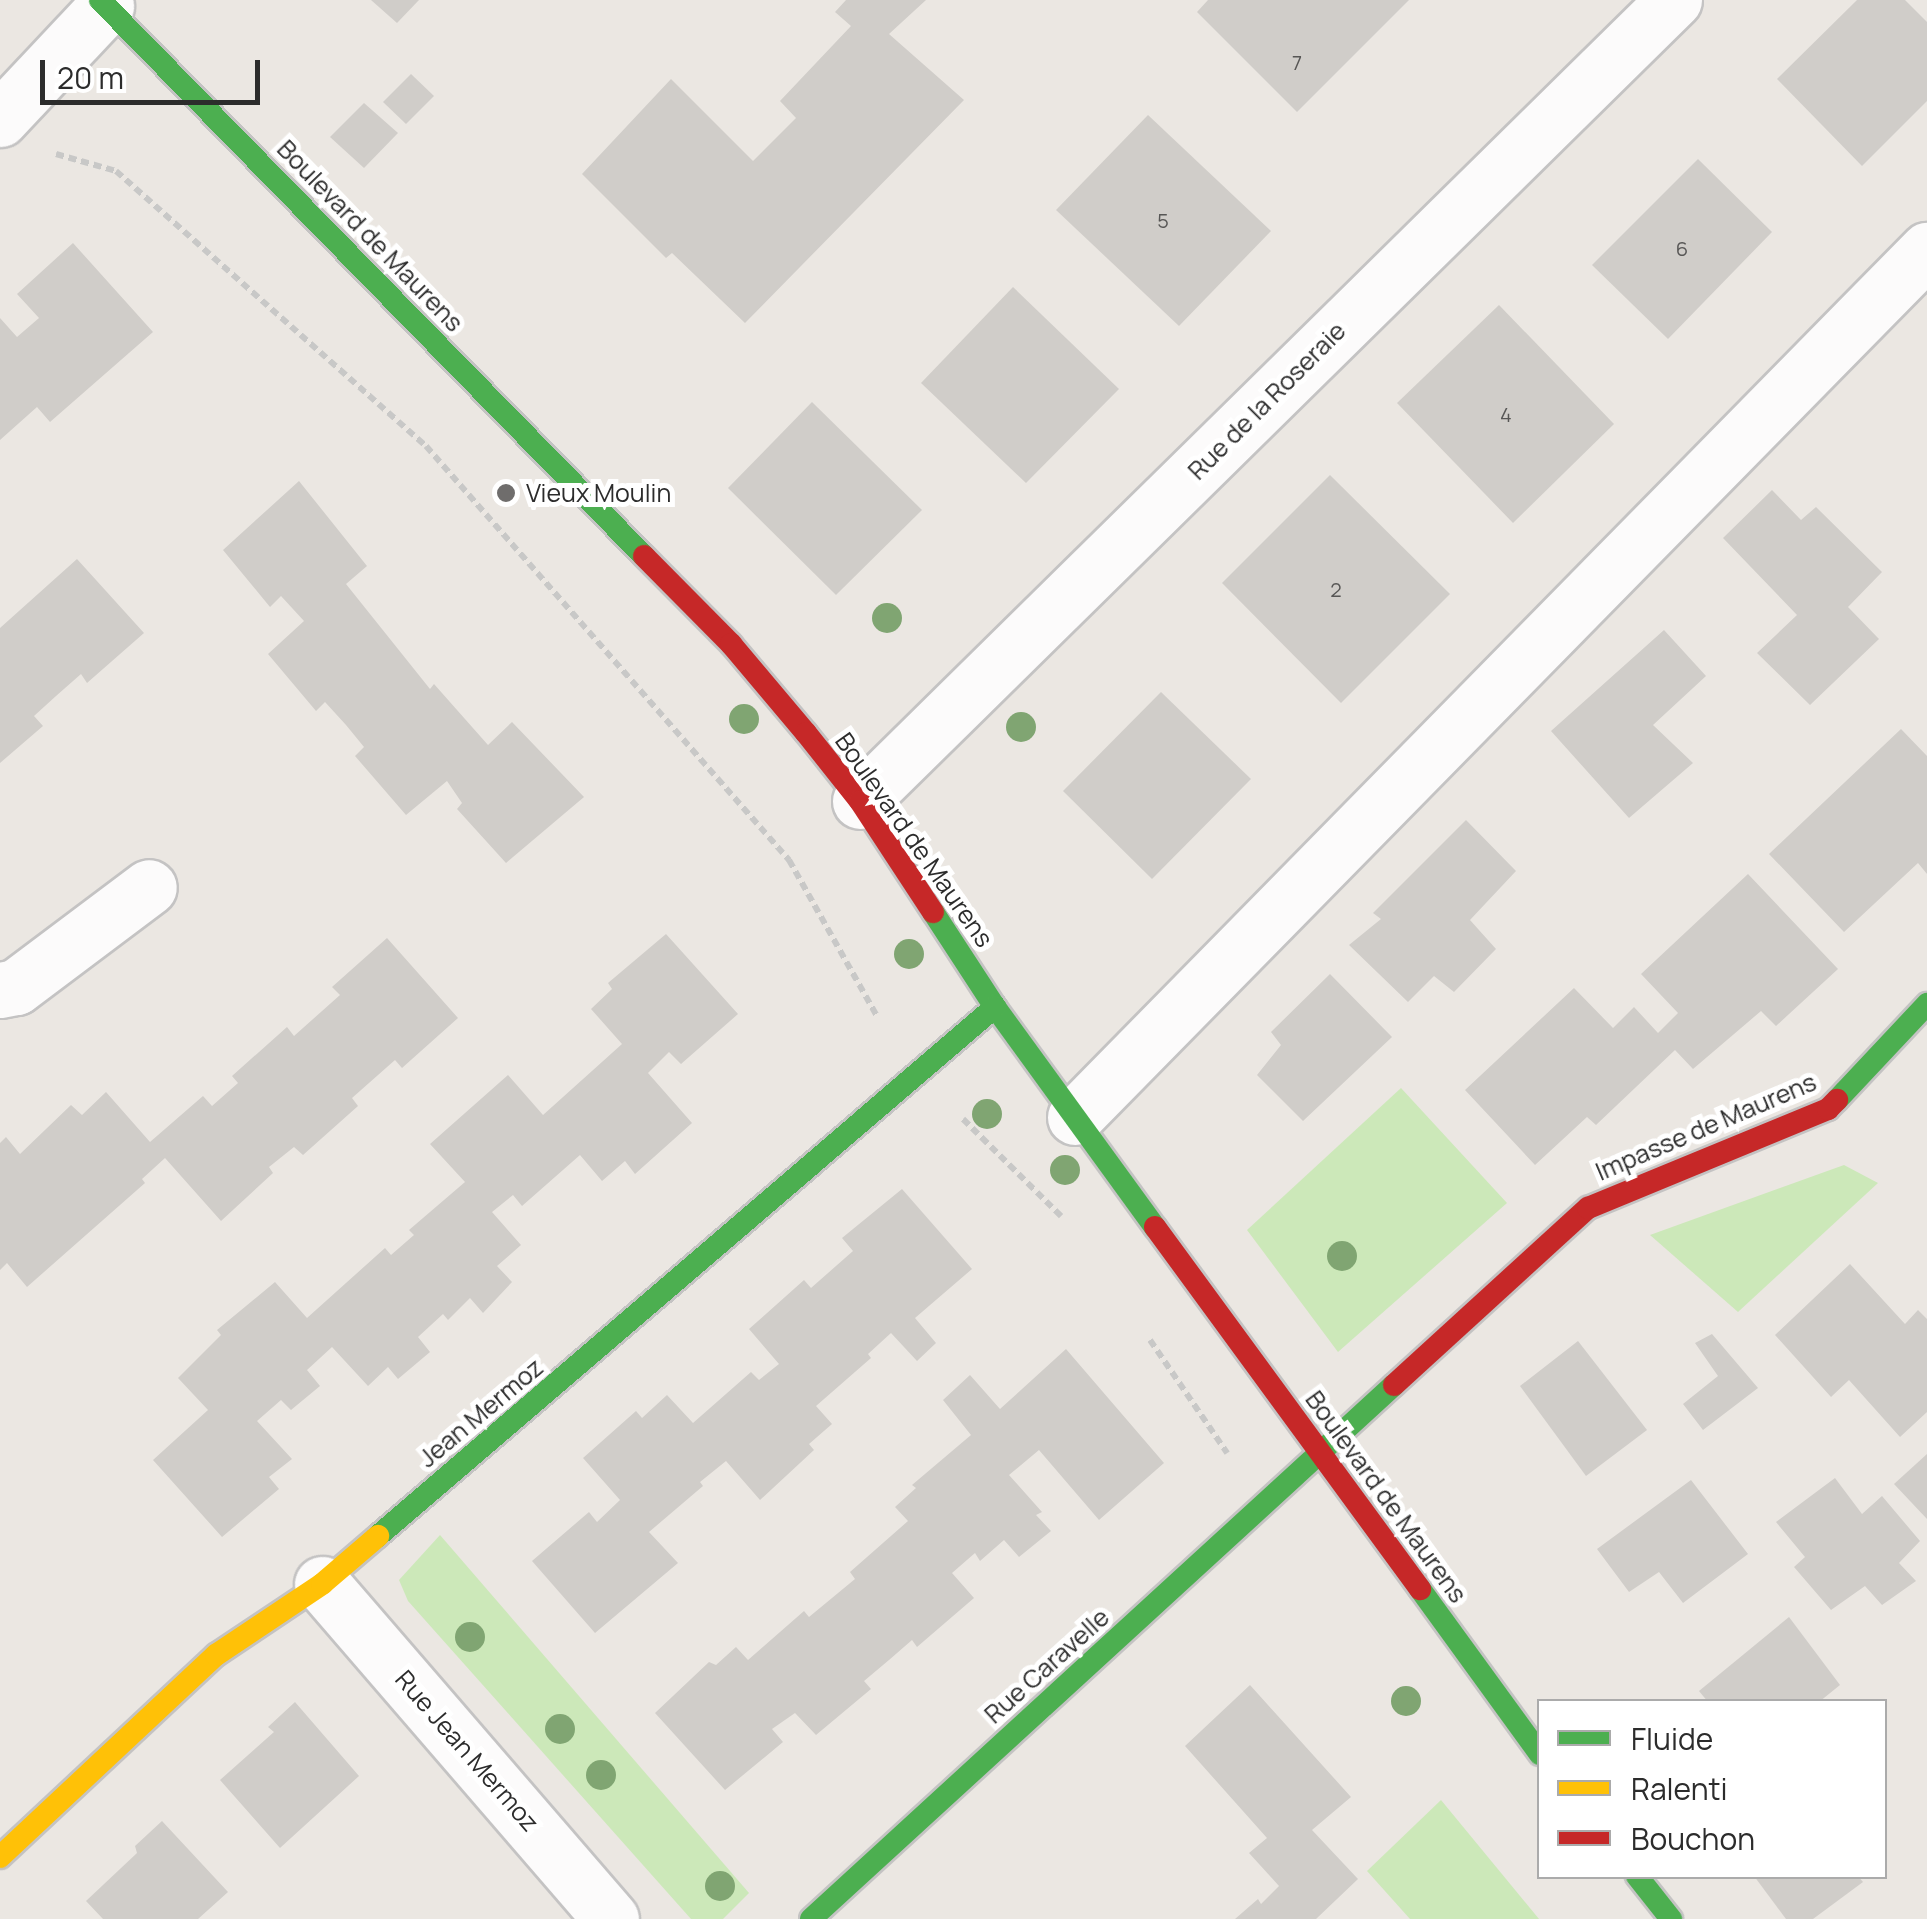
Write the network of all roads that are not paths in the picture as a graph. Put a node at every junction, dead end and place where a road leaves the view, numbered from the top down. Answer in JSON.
{"nodes":[{"id":1,"x":1674,"y":0,"type":"edge"},
{"id":2,"x":105,"y":2,"type":"edge"},
{"id":3,"x":0,"y":119,"type":"edge"},
{"id":4,"x":1927,"y":250,"type":"edge"},
{"id":5,"x":860,"y":802,"type":"junction"},
{"id":6,"x":148,"y":887,"type":"dead end"},
{"id":7,"x":0,"y":990,"type":"edge"},
{"id":8,"x":1927,"y":1004,"type":"edge"},
{"id":9,"x":995,"y":1007,"type":"junction"},
{"id":10,"x":1075,"y":1117,"type":"junction"},
{"id":11,"x":1320,"y":1452,"type":"junction"},
{"id":12,"x":322,"y":1584,"type":"junction"},
{"id":13,"x":1537,"y":1750,"type":"edge"},
{"id":14,"x":0,"y":1857,"type":"edge"},
{"id":15,"x":1639,"y":1879,"type":"edge"},
{"id":16,"x":612,"y":1919,"type":"edge"},
{"id":17,"x":811,"y":1919,"type":"edge"},
{"id":18,"x":1671,"y":1919,"type":"edge"}],
"edges":[{"from":1,"to":5,"type":"street","name":"Rue de la Roseraie"},
{"from":2,"to":3,"type":"street"},
{"from":2,"to":5,"type":"street","name":"Boulevard de Maurens"},
{"from":4,"to":10,"type":"street"},
{"from":5,"to":9,"type":"street","name":"Boulevard de Maurens"},
{"from":6,"to":7,"type":"street"},
{"from":8,"to":11,"type":"street","name":"Impasse de Maurens"},
{"from":9,"to":10,"type":"street","name":"Boulevard de Maurens"},
{"from":9,"to":12,"type":"street","name":"Jean Mermoz"},
{"from":10,"to":11,"type":"street","name":"Boulevard de Maurens"},
{"from":11,"to":13,"type":"street","name":"Boulevard de Maurens"},
{"from":11,"to":17,"type":"street","name":"Rue Caravelle"},
{"from":12,"to":14,"type":"street","name":"Jean Mermoz"},
{"from":12,"to":16,"type":"street","name":"Rue Jean Mermoz"},
{"from":15,"to":18,"type":"street"}]}
